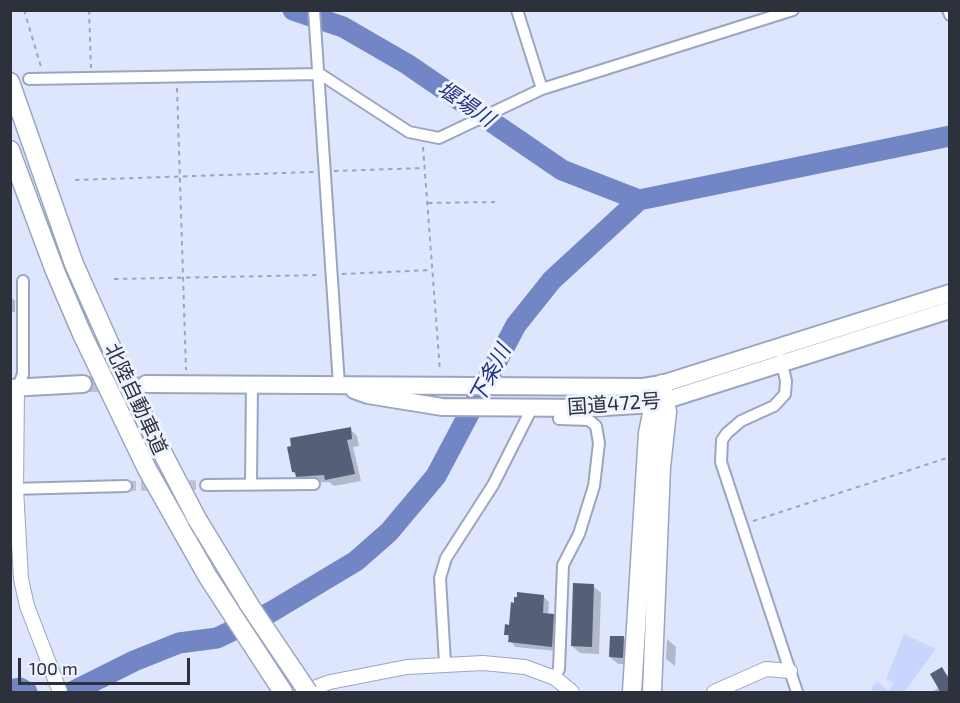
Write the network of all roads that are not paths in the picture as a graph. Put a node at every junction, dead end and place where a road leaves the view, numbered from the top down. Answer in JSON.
{"nodes":[{"id":1,"x":314,"y":10,"type":"edge"},
{"id":2,"x":517,"y":10,"type":"edge"},
{"id":3,"x":793,"y":10,"type":"edge"},
{"id":4,"x":948,"y":10,"type":"edge"},
{"id":5,"x":950,"y":15,"type":"edge"},
{"id":6,"x":320,"y":74,"type":"junction"},
{"id":7,"x":20,"y":81,"type":"edge"},
{"id":8,"x":542,"y":89,"type":"junction"},
{"id":9,"x":10,"y":150,"type":"edge"},
{"id":10,"x":10,"y":282,"type":"edge"},
{"id":11,"x":950,"y":293,"type":"edge"},
{"id":12,"x":950,"y":309,"type":"edge"},
{"id":13,"x":780,"y":356,"type":"junction"},
{"id":14,"x":252,"y":383,"type":"junction"},
{"id":15,"x":83,"y":384,"type":"tunnel mouth"},
{"id":16,"x":146,"y":384,"type":"tunnel mouth"},
{"id":17,"x":339,"y":385,"type":"junction"},
{"id":18,"x":14,"y":388,"type":"edge"},
{"id":19,"x":661,"y":397,"type":"junction"},
{"id":20,"x":532,"y":408,"type":"junction"},
{"id":21,"x":560,"y":408,"type":"junction"},
{"id":22,"x":314,"y":484,"type":"dead end"},
{"id":23,"x":206,"y":485,"type":"tunnel mouth"},
{"id":24,"x":251,"y":485,"type":"junction"},
{"id":25,"x":126,"y":486,"type":"tunnel mouth"},
{"id":26,"x":13,"y":489,"type":"edge"},
{"id":27,"x":173,"y":521,"type":"junction"},
{"id":28,"x":17,"y":588,"type":"edge"},
{"id":29,"x":280,"y":652,"type":"junction"},
{"id":30,"x":445,"y":663,"type":"junction"},
{"id":31,"x":790,"y":671,"type":"junction"},
{"id":32,"x":555,"y":678,"type":"junction"},
{"id":33,"x":60,"y":693,"type":"edge"},
{"id":34,"x":274,"y":693,"type":"edge"},
{"id":35,"x":283,"y":693,"type":"edge"},
{"id":36,"x":303,"y":693,"type":"edge"},
{"id":37,"x":308,"y":693,"type":"edge"},
{"id":38,"x":313,"y":693,"type":"edge"},
{"id":39,"x":572,"y":693,"type":"edge"},
{"id":40,"x":632,"y":693,"type":"edge"},
{"id":41,"x":652,"y":693,"type":"edge"},
{"id":42,"x":714,"y":693,"type":"edge"},
{"id":43,"x":797,"y":693,"type":"edge"}],
"edges":[{"from":1,"to":6,"type":"street"},
{"from":2,"to":8,"type":"street"},
{"from":3,"to":8,"type":"street"},
{"from":4,"to":5,"type":"street"},
{"from":6,"to":7,"type":"street"},
{"from":6,"to":8,"type":"street"},
{"from":6,"to":17,"type":"street"},
{"from":7,"to":29,"type":"highway","name":"北陸自動車道","bridge":true},
{"from":9,"to":27,"type":"highway","name":"北陸自動車道"},
{"from":10,"to":18,"type":"street"},
{"from":11,"to":13,"type":"highway","name":"国道472号"},
{"from":12,"to":13,"type":"highway","name":"国道472号"},
{"from":13,"to":19,"type":"highway","name":"国道472号"},
{"from":13,"to":31,"type":"street"},
{"from":14,"to":16,"type":"highway","name":"国道472号"},
{"from":14,"to":17,"type":"highway","name":"国道472号"},
{"from":14,"to":24,"type":"street"},
{"from":15,"to":18,"type":"highway"},
{"from":17,"to":19,"type":"highway","name":"国道472号"},
{"from":17,"to":20,"type":"highway","name":"国道472号"},
{"from":18,"to":26,"type":"street"},
{"from":19,"to":21,"type":"highway","name":"国道472号"},
{"from":19,"to":40,"type":"highway"},
{"from":19,"to":41,"type":"highway"},
{"from":20,"to":21,"type":"highway","name":"国道472号"},
{"from":20,"to":30,"type":"street"},
{"from":21,"to":32,"type":"street"},
{"from":22,"to":24,"type":"street"},
{"from":23,"to":24,"type":"street"},
{"from":25,"to":26,"type":"street"},
{"from":26,"to":28,"type":"street"},
{"from":27,"to":34,"type":"highway"},
{"from":27,"to":35,"type":"highway","name":"北陸自動車道"},
{"from":28,"to":33,"type":"street"},
{"from":29,"to":37,"type":"highway","name":"北陸自動車道","bridge":true},
{"from":29,"to":38,"type":"highway","bridge":true},
{"from":30,"to":32,"type":"street"},
{"from":30,"to":36,"type":"street"},
{"from":31,"to":42,"type":"street"},
{"from":31,"to":43,"type":"street"},
{"from":32,"to":39,"type":"street"}]}
